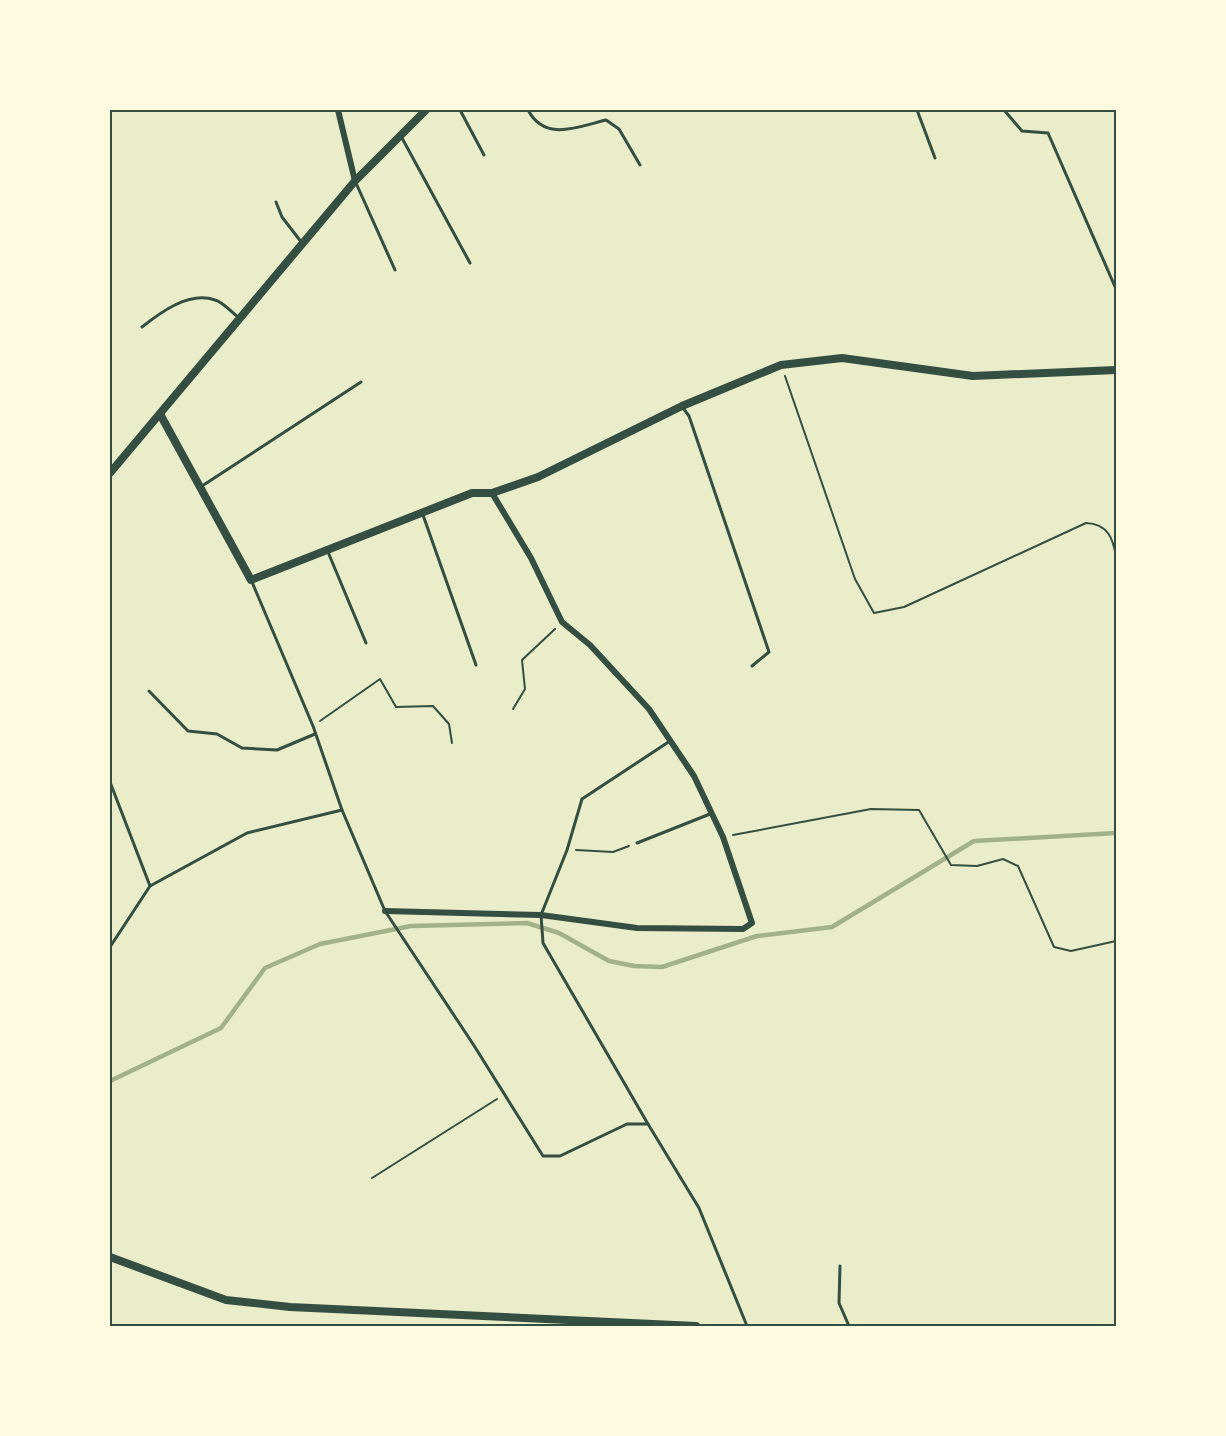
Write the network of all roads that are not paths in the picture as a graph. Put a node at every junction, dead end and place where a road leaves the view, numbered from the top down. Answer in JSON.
{"nodes":[{"id":1,"x":338,"y":110,"type":"edge"},
{"id":2,"x":426,"y":110,"type":"edge"},
{"id":3,"x":460,"y":110,"type":"edge"},
{"id":4,"x":528,"y":110,"type":"edge"},
{"id":5,"x":916,"y":110,"type":"edge"},
{"id":6,"x":1004,"y":110,"type":"edge"},
{"id":7,"x":401,"y":136,"type":"junction"},
{"id":8,"x":484,"y":155,"type":"dead end"},
{"id":9,"x":935,"y":158,"type":"dead end"},
{"id":10,"x":640,"y":165,"type":"dead end"},
{"id":11,"x":355,"y":181,"type":"junction"},
{"id":12,"x":276,"y":202,"type":"dead end"},
{"id":13,"x":303,"y":244,"type":"junction"},
{"id":14,"x":471,"y":263,"type":"dead end"},
{"id":15,"x":395,"y":270,"type":"dead end"},
{"id":16,"x":1116,"y":289,"type":"edge"},
{"id":17,"x":239,"y":318,"type":"junction"},
{"id":18,"x":142,"y":327,"type":"dead end"},
{"id":19,"x":1116,"y":370,"type":"edge"},
{"id":20,"x":361,"y":382,"type":"dead end"},
{"id":21,"x":681,"y":406,"type":"junction"},
{"id":22,"x":160,"y":414,"type":"junction"},
{"id":23,"x":110,"y":473,"type":"edge"},
{"id":24,"x":202,"y":486,"type":"junction"},
{"id":25,"x":492,"y":493,"type":"junction"},
{"id":26,"x":422,"y":513,"type":"junction"},
{"id":27,"x":328,"y":552,"type":"junction"},
{"id":28,"x":251,"y":580,"type":"junction"},
{"id":29,"x":366,"y":643,"type":"dead end"},
{"id":30,"x":476,"y":665,"type":"dead end"},
{"id":31,"x":752,"y":666,"type":"dead end"},
{"id":32,"x":149,"y":692,"type":"dead end"},
{"id":33,"x":315,"y":734,"type":"junction"},
{"id":34,"x":670,"y":741,"type":"junction"},
{"id":35,"x":110,"y":782,"type":"edge"},
{"id":36,"x":342,"y":810,"type":"junction"},
{"id":37,"x":712,"y":813,"type":"junction"},
{"id":38,"x":637,"y":843,"type":"road end"},
{"id":39,"x":150,"y":886,"type":"junction"},
{"id":40,"x":385,"y":911,"type":"junction"},
{"id":41,"x":541,"y":919,"type":"junction"},
{"id":42,"x":110,"y":947,"type":"edge"},
{"id":43,"x":648,"y":1124,"type":"junction"},
{"id":44,"x":110,"y":1257,"type":"edge"},
{"id":45,"x":840,"y":1266,"type":"dead end"},
{"id":46,"x":652,"y":1325,"type":"edge"},
{"id":47,"x":696,"y":1326,"type":"edge"},
{"id":48,"x":747,"y":1326,"type":"edge"},
{"id":49,"x":849,"y":1326,"type":"edge"}],
"edges":[{"from":1,"to":11,"type":"street"},
{"from":2,"to":7,"type":"street"},
{"from":3,"to":8,"type":"lane"},
{"from":4,"to":10,"type":"lane"},
{"from":5,"to":9,"type":"lane"},
{"from":6,"to":16,"type":"lane"},
{"from":7,"to":11,"type":"street"},
{"from":7,"to":14,"type":"lane"},
{"from":11,"to":13,"type":"street"},
{"from":11,"to":15,"type":"lane"},
{"from":12,"to":13,"type":"lane"},
{"from":13,"to":17,"type":"street"},
{"from":17,"to":18,"type":"lane"},
{"from":17,"to":22,"type":"street"},
{"from":19,"to":21,"type":"street"},
{"from":20,"to":24,"type":"lane"},
{"from":21,"to":25,"type":"street"},
{"from":21,"to":31,"type":"lane"},
{"from":22,"to":23,"type":"street"},
{"from":22,"to":24,"type":"street"},
{"from":24,"to":28,"type":"street"},
{"from":25,"to":26,"type":"street"},
{"from":25,"to":34,"type":"street"},
{"from":26,"to":27,"type":"street"},
{"from":26,"to":30,"type":"lane"},
{"from":27,"to":28,"type":"street"},
{"from":27,"to":29,"type":"lane"},
{"from":28,"to":33,"type":"lane"},
{"from":32,"to":33,"type":"lane"},
{"from":33,"to":36,"type":"lane"},
{"from":34,"to":37,"type":"street"},
{"from":34,"to":41,"type":"lane"},
{"from":35,"to":39,"type":"lane"},
{"from":36,"to":39,"type":"lane"},
{"from":36,"to":40,"type":"lane"},
{"from":37,"to":38,"type":"lane"},
{"from":37,"to":41,"type":"street"},
{"from":39,"to":42,"type":"lane"},
{"from":40,"to":41,"type":"street"},
{"from":40,"to":43,"type":"lane"},
{"from":41,"to":43,"type":"lane"},
{"from":43,"to":48,"type":"lane"},
{"from":44,"to":46,"type":"street"},
{"from":45,"to":49,"type":"lane"},
{"from":46,"to":47,"type":"street"}]}
